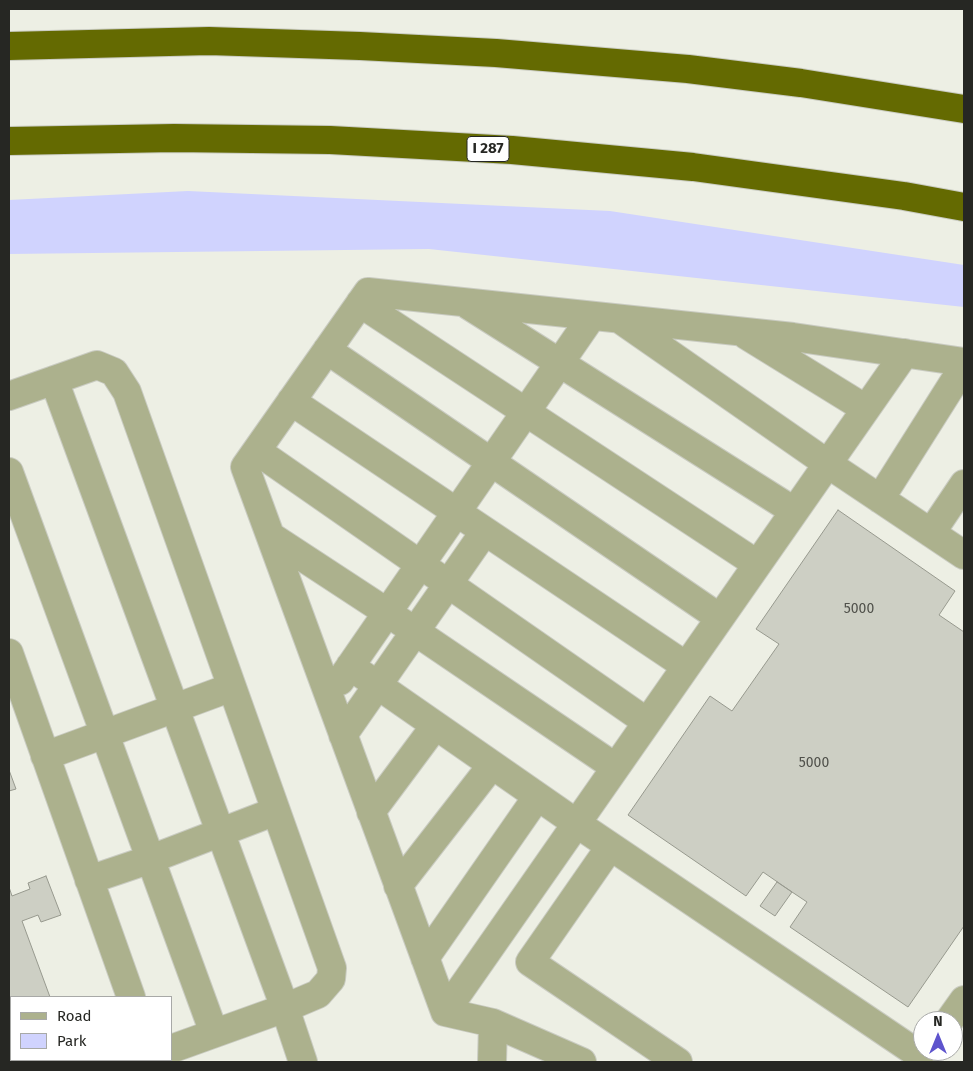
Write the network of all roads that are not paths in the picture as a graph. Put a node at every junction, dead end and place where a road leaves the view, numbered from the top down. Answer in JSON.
{"nodes":[{"id":1,"x":9,"y":46,"type":"edge"},
{"id":2,"x":964,"y":109,"type":"edge"},
{"id":3,"x":9,"y":141,"type":"edge"},
{"id":4,"x":964,"y":207,"type":"edge"},
{"id":5,"x":463,"y":302,"type":"junction"},
{"id":6,"x":360,"y":303,"type":"junction"},
{"id":7,"x":592,"y":316,"type":"junction"},
{"id":8,"x":619,"y":319,"type":"junction"},
{"id":9,"x":740,"y":331,"type":"junction"},
{"id":10,"x":327,"y":350,"type":"junction"},
{"id":11,"x":905,"y":353,"type":"junction"},
{"id":12,"x":964,"y":362,"type":"edge"},
{"id":13,"x":560,"y":363,"type":"junction"},
{"id":14,"x":964,"y":366,"type":"edge"},
{"id":15,"x":54,"y":380,"type":"junction"},
{"id":16,"x":9,"y":396,"type":"edge"},
{"id":17,"x":291,"y":401,"type":"junction"},
{"id":18,"x":866,"y":409,"type":"junction"},
{"id":19,"x":526,"y":412,"type":"junction"},
{"id":20,"x":257,"y":451,"type":"junction"},
{"id":21,"x":492,"y":462,"type":"junction"},
{"id":22,"x":828,"y":464,"type":"junction"},
{"id":23,"x":9,"y":472,"type":"edge"},
{"id":24,"x":964,"y":484,"type":"edge"},
{"id":25,"x":880,"y":498,"type":"junction"},
{"id":26,"x":794,"y":511,"type":"junction"},
{"id":27,"x":457,"y":512,"type":"junction"},
{"id":28,"x":485,"y":531,"type":"junction"},
{"id":29,"x":931,"y":533,"type":"junction"},
{"id":30,"x":272,"y":537,"type":"junction"},
{"id":31,"x":964,"y":555,"type":"edge"},
{"id":32,"x":421,"y":564,"type":"junction"},
{"id":33,"x":756,"y":564,"type":"junction"},
{"id":34,"x":448,"y":584,"type":"junction"},
{"id":35,"x":388,"y":613,"type":"junction"},
{"id":36,"x":720,"y":618,"type":"junction"},
{"id":37,"x":415,"y":632,"type":"junction"},
{"id":38,"x":9,"y":653,"type":"edge"},
{"id":39,"x":350,"y":666,"type":"junction"},
{"id":40,"x":686,"y":666,"type":"junction"},
{"id":41,"x":378,"y":686,"type":"junction"},
{"id":42,"x":232,"y":687,"type":"junction"},
{"id":43,"x":328,"y":696,"type":"junction"},
{"id":44,"x":175,"y":709,"type":"junction"},
{"id":45,"x":647,"y":722,"type":"junction"},
{"id":46,"x":435,"y":726,"type":"junction"},
{"id":47,"x":105,"y":735,"type":"junction"},
{"id":48,"x":343,"y":736,"type":"junction"},
{"id":49,"x":46,"y":756,"type":"junction"},
{"id":50,"x":492,"y":765,"type":"junction"},
{"id":51,"x":615,"y":767,"type":"junction"},
{"id":52,"x":538,"y":797,"type":"junction"},
{"id":53,"x":276,"y":811,"type":"junction"},
{"id":54,"x":371,"y":812,"type":"junction"},
{"id":55,"x":576,"y":824,"type":"junction"},
{"id":56,"x":221,"y":833,"type":"junction"},
{"id":57,"x":610,"y":847,"type":"junction"},
{"id":58,"x":151,"y":859,"type":"junction"},
{"id":59,"x":89,"y":880,"type":"junction"},
{"id":60,"x":398,"y":886,"type":"junction"},
{"id":61,"x":425,"y":958,"type":"junction"},
{"id":62,"x":131,"y":996,"type":"edge"},
{"id":63,"x":964,"y":1000,"type":"edge"},
{"id":64,"x":285,"y":1008,"type":"junction"},
{"id":65,"x":956,"y":1011,"type":"edge"},
{"id":66,"x":445,"y":1012,"type":"junction"},
{"id":67,"x":493,"y":1023,"type":"junction"},
{"id":68,"x":214,"y":1033,"type":"junction"},
{"id":69,"x":172,"y":1049,"type":"edge"},
{"id":70,"x":913,"y":1050,"type":"edge"},
{"id":71,"x":302,"y":1062,"type":"edge"},
{"id":72,"x":492,"y":1062,"type":"edge"},
{"id":73,"x":582,"y":1062,"type":"edge"},
{"id":74,"x":678,"y":1062,"type":"edge"}],
"edges":[{"from":1,"to":2,"type":"highway"},
{"from":3,"to":4,"type":"highway","number":"I 287"},
{"from":5,"to":6,"type":"lane"},
{"from":5,"to":7,"type":"lane"},
{"from":5,"to":13,"type":"lane"},
{"from":6,"to":10,"type":"lane"},
{"from":6,"to":19,"type":"lane"},
{"from":7,"to":8,"type":"lane"},
{"from":7,"to":13,"type":"lane"},
{"from":8,"to":9,"type":"lane"},
{"from":8,"to":22,"type":"lane"},
{"from":9,"to":11,"type":"lane"},
{"from":9,"to":18,"type":"lane"},
{"from":10,"to":17,"type":"lane"},
{"from":10,"to":21,"type":"lane"},
{"from":11,"to":12,"type":"lane"},
{"from":11,"to":18,"type":"lane"},
{"from":13,"to":19,"type":"lane"},
{"from":13,"to":26,"type":"lane"},
{"from":14,"to":25,"type":"lane"},
{"from":15,"to":16,"type":"lane"},
{"from":15,"to":42,"type":"lane"},
{"from":15,"to":44,"type":"lane"},
{"from":17,"to":20,"type":"lane"},
{"from":17,"to":27,"type":"lane"},
{"from":18,"to":22,"type":"lane"},
{"from":19,"to":21,"type":"lane"},
{"from":19,"to":33,"type":"lane"},
{"from":20,"to":30,"type":"lane"},
{"from":20,"to":32,"type":"lane"},
{"from":21,"to":27,"type":"lane"},
{"from":21,"to":36,"type":"lane"},
{"from":22,"to":25,"type":"lane"},
{"from":22,"to":26,"type":"lane"},
{"from":23,"to":47,"type":"lane"},
{"from":24,"to":29,"type":"lane"},
{"from":25,"to":29,"type":"lane"},
{"from":26,"to":33,"type":"lane"},
{"from":27,"to":28,"type":"lane"},
{"from":27,"to":32,"type":"lane"},
{"from":28,"to":34,"type":"lane"},
{"from":28,"to":40,"type":"lane"},
{"from":29,"to":31,"type":"lane"},
{"from":30,"to":35,"type":"lane"},
{"from":30,"to":43,"type":"lane"},
{"from":32,"to":34,"type":"lane"},
{"from":32,"to":35,"type":"lane"},
{"from":33,"to":36,"type":"lane"},
{"from":34,"to":37,"type":"lane"},
{"from":34,"to":45,"type":"lane"},
{"from":35,"to":37,"type":"lane"},
{"from":35,"to":39,"type":"lane"},
{"from":36,"to":40,"type":"lane"},
{"from":37,"to":41,"type":"lane"},
{"from":37,"to":51,"type":"lane"},
{"from":38,"to":49,"type":"lane"},
{"from":39,"to":41,"type":"lane"},
{"from":39,"to":43,"type":"lane"},
{"from":40,"to":45,"type":"lane"},
{"from":41,"to":46,"type":"lane"},
{"from":41,"to":48,"type":"lane"},
{"from":42,"to":44,"type":"lane"},
{"from":42,"to":53,"type":"lane"},
{"from":43,"to":48,"type":"lane"},
{"from":44,"to":47,"type":"lane"},
{"from":44,"to":56,"type":"lane"},
{"from":45,"to":51,"type":"lane"},
{"from":46,"to":50,"type":"lane"},
{"from":46,"to":54,"type":"lane"},
{"from":47,"to":49,"type":"lane"},
{"from":47,"to":58,"type":"lane"},
{"from":48,"to":54,"type":"lane"},
{"from":49,"to":59,"type":"lane"},
{"from":50,"to":52,"type":"lane"},
{"from":50,"to":60,"type":"lane"},
{"from":51,"to":55,"type":"lane"},
{"from":52,"to":55,"type":"lane"},
{"from":52,"to":61,"type":"lane"},
{"from":53,"to":56,"type":"lane"},
{"from":53,"to":64,"type":"lane"},
{"from":54,"to":60,"type":"lane"},
{"from":55,"to":57,"type":"lane"},
{"from":55,"to":66,"type":"lane"},
{"from":56,"to":58,"type":"lane"},
{"from":56,"to":64,"type":"lane"},
{"from":57,"to":70,"type":"lane"},
{"from":57,"to":74,"type":"lane"},
{"from":58,"to":59,"type":"lane"},
{"from":58,"to":68,"type":"lane"},
{"from":59,"to":62,"type":"lane"},
{"from":60,"to":61,"type":"lane"},
{"from":61,"to":66,"type":"lane"},
{"from":63,"to":65,"type":"lane"},
{"from":64,"to":68,"type":"lane"},
{"from":64,"to":71,"type":"lane"},
{"from":66,"to":67,"type":"lane"},
{"from":67,"to":72,"type":"lane"},
{"from":67,"to":73,"type":"lane"},
{"from":68,"to":69,"type":"lane"}]}
